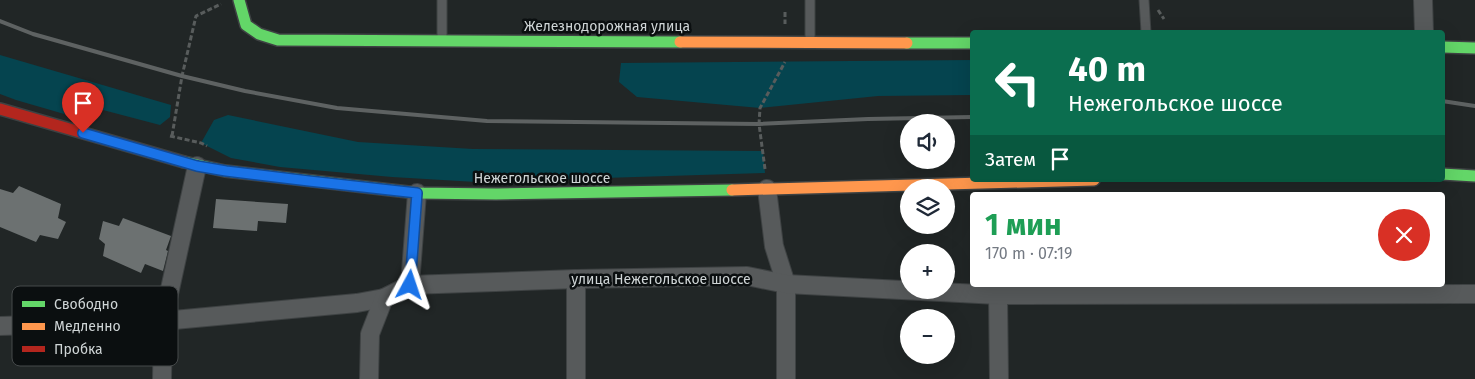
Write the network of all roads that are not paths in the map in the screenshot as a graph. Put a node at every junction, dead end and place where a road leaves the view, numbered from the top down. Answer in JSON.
{"nodes":[{"id":1,"x":239,"y":0,"type":"edge"},
{"id":2,"x":442,"y":0,"type":"edge"},
{"id":3,"x":810,"y":0,"type":"edge"},
{"id":4,"x":1144,"y":0,"type":"edge"},
{"id":5,"x":1423,"y":0,"type":"edge"},
{"id":6,"x":1146,"y":30,"type":"edge"},
{"id":7,"x":1424,"y":30,"type":"edge"},
{"id":8,"x":442,"y":40,"type":"junction"},
{"id":9,"x":810,"y":42,"type":"junction"},
{"id":10,"x":970,"y":42,"type":"edge"},
{"id":11,"x":1445,"y":47,"type":"edge"},
{"id":12,"x":1475,"y":48,"type":"edge"},
{"id":13,"x":2,"y":115,"type":"edge"},
{"id":14,"x":197,"y":166,"type":"junction"},
{"id":15,"x":1445,"y":174,"type":"edge"},
{"id":16,"x":1475,"y":176,"type":"edge"},
{"id":17,"x":1021,"y":182,"type":"edge"},
{"id":18,"x":767,"y":189,"type":"junction"},
{"id":19,"x":417,"y":193,"type":"junction"},
{"id":20,"x":576,"y":279,"type":"junction"},
{"id":21,"x":786,"y":284,"type":"junction"},
{"id":22,"x":410,"y":285,"type":"junction"},
{"id":23,"x":171,"y":286,"type":"edge"},
{"id":24,"x":998,"y":294,"type":"junction"},
{"id":25,"x":1475,"y":294,"type":"edge"},
{"id":26,"x":384,"y":298,"type":"junction"},
{"id":27,"x":178,"y":320,"type":"edge"},
{"id":28,"x":162,"y":366,"type":"edge"},
{"id":29,"x":162,"y":379,"type":"edge"},
{"id":30,"x":369,"y":379,"type":"edge"},
{"id":31,"x":576,"y":379,"type":"edge"},
{"id":32,"x":786,"y":379,"type":"edge"},
{"id":33,"x":999,"y":379,"type":"edge"}],
"edges":[{"from":1,"to":8,"type":"street","name":"Железнодорожная улица"},
{"from":2,"to":8,"type":"lane"},
{"from":3,"to":9,"type":"lane"},
{"from":4,"to":6,"type":"lane"},
{"from":5,"to":7,"type":"street"},
{"from":8,"to":9,"type":"street","name":"Железнодорожная улица"},
{"from":9,"to":10,"type":"street","name":"Железнодорожная улица"},
{"from":11,"to":12,"type":"street"},
{"from":13,"to":14,"type":"street","name":"Нежегольское шоссе"},
{"from":14,"to":19,"type":"street","name":"Нежегольское шоссе"},
{"from":14,"to":23,"type":"street"},
{"from":15,"to":16,"type":"street"},
{"from":17,"to":18,"type":"street","name":"Нежегольское шоссе"},
{"from":18,"to":19,"type":"street","name":"Нежегольское шоссе"},
{"from":18,"to":21,"type":"street"},
{"from":19,"to":22,"type":"street"},
{"from":20,"to":21,"type":"street","name":"улица Нежегольское шоссе"},
{"from":20,"to":22,"type":"street","name":"улица Нежегольское шоссе"},
{"from":20,"to":31,"type":"street"},
{"from":21,"to":24,"type":"street","name":"улица Нежегольское шоссе"},
{"from":21,"to":32,"type":"street"},
{"from":22,"to":26,"type":"street","name":"улица Нежегольское шоссе"},
{"from":24,"to":25,"type":"street","name":"улица Нежегольское шоссе"},
{"from":24,"to":33,"type":"street"},
{"from":26,"to":27,"type":"street","name":"улица Нежегольское шоссе"},
{"from":26,"to":30,"type":"street"},
{"from":28,"to":29,"type":"street"}]}
